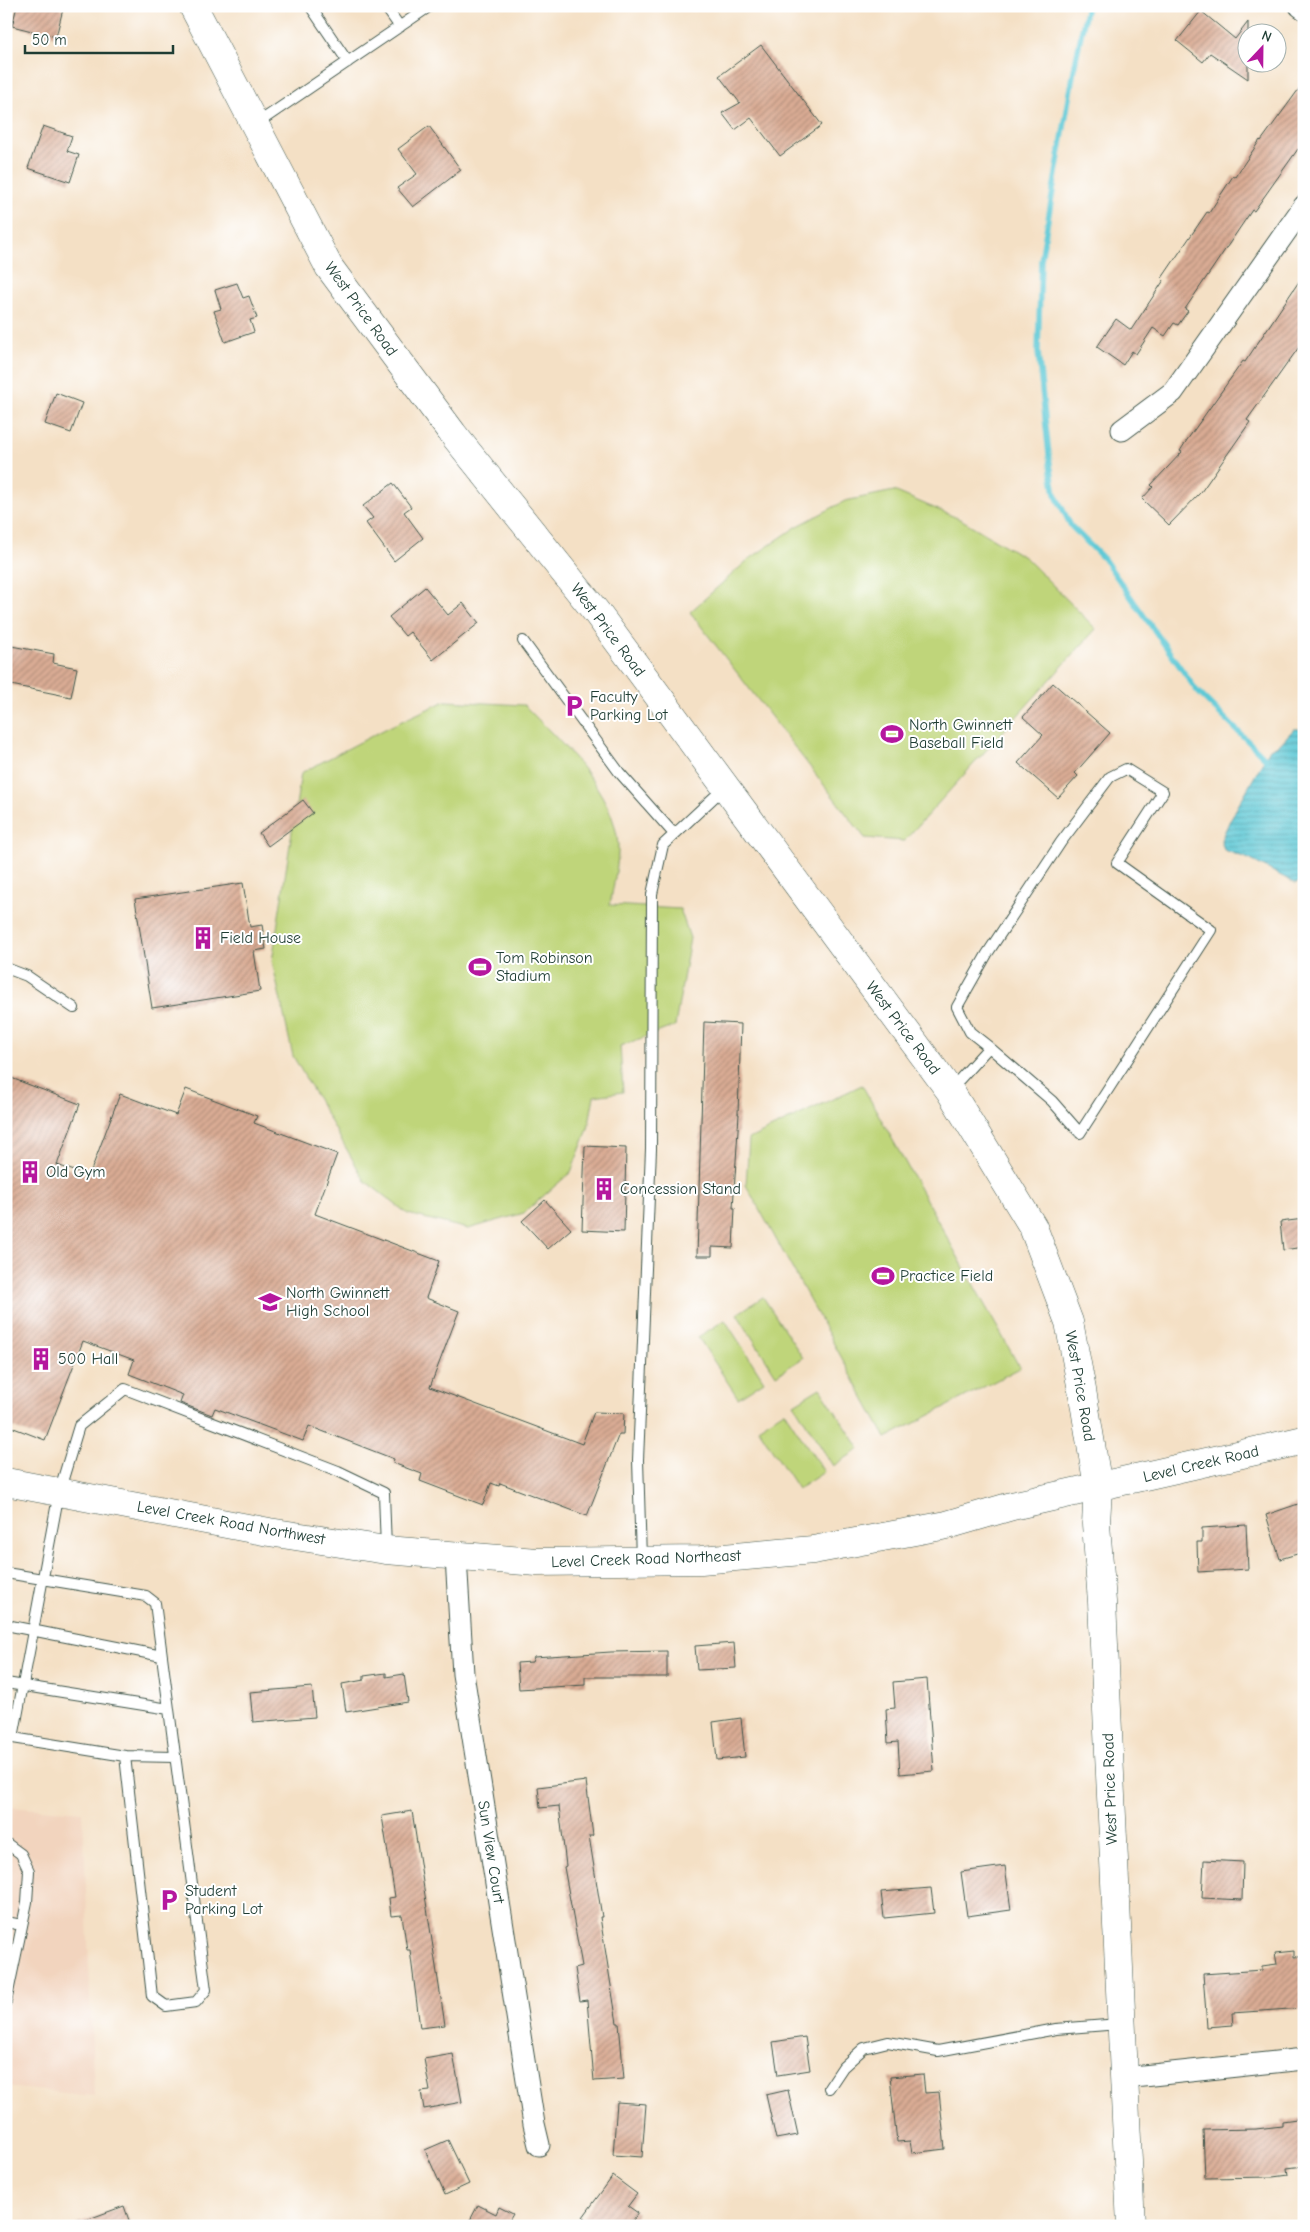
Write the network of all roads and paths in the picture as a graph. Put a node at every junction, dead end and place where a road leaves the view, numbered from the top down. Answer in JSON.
{"nodes":[{"id":1,"x":193,"y":6,"type":"edge"},
{"id":2,"x":310,"y":6,"type":"edge"},
{"id":3,"x":385,"y":6,"type":"edge"},
{"id":4,"x":430,"y":6,"type":"edge"},
{"id":5,"x":1300,"y":6,"type":"edge"},
{"id":6,"x":1304,"y":9,"type":"edge"},
{"id":7,"x":400,"y":27,"type":"junction"},
{"id":8,"x":348,"y":62,"type":"junction"},
{"id":9,"x":254,"y":123,"type":"junction"},
{"id":10,"x":1304,"y":206,"type":"edge"},
{"id":11,"x":1122,"y":430,"type":"dead end"},
{"id":12,"x":523,"y":642,"type":"dead end"},
{"id":13,"x":726,"y":786,"type":"junction"},
{"id":14,"x":674,"y":834,"type":"junction"},
{"id":15,"x":6,"y":968,"type":"edge"},
{"id":16,"x":74,"y":1008,"type":"dead end"},
{"id":17,"x":989,"y":1047,"type":"junction"},
{"id":18,"x":950,"y":1091,"type":"junction"},
{"id":19,"x":1304,"y":1440,"type":"edge"},
{"id":20,"x":6,"y":1482,"type":"edge"},
{"id":21,"x":1098,"y":1487,"type":"junction"},
{"id":22,"x":59,"y":1492,"type":"junction"},
{"id":23,"x":386,"y":1550,"type":"junction"},
{"id":24,"x":456,"y":1557,"type":"junction"},
{"id":25,"x":641,"y":1560,"type":"junction"},
{"id":26,"x":6,"y":1573,"type":"edge"},
{"id":27,"x":42,"y":1578,"type":"junction"},
{"id":28,"x":6,"y":1625,"type":"edge"},
{"id":29,"x":33,"y":1630,"type":"junction"},
{"id":30,"x":162,"y":1656,"type":"junction"},
{"id":31,"x":6,"y":1683,"type":"edge"},
{"id":32,"x":23,"y":1686,"type":"junction"},
{"id":33,"x":169,"y":1709,"type":"junction"},
{"id":34,"x":10,"y":1737,"type":"edge"},
{"id":35,"x":125,"y":1756,"type":"junction"},
{"id":36,"x":175,"y":1757,"type":"junction"},
{"id":37,"x":6,"y":1842,"type":"edge"},
{"id":38,"x":6,"y":1922,"type":"edge"},
{"id":39,"x":22,"y":1925,"type":"junction"},
{"id":40,"x":6,"y":2002,"type":"edge"},
{"id":41,"x":1120,"y":2024,"type":"junction"},
{"id":42,"x":1304,"y":2060,"type":"edge"},
{"id":43,"x":1124,"y":2078,"type":"junction"},
{"id":44,"x":829,"y":2088,"type":"dead end"},
{"id":45,"x":539,"y":2145,"type":"dead end"},
{"id":46,"x":1131,"y":2226,"type":"edge"}],
"edges":[{"from":1,"to":9,"type":"street","name":"West Price Road"},
{"from":2,"to":8,"type":"lane"},
{"from":3,"to":7,"type":"lane"},
{"from":4,"to":7,"type":"lane"},
{"from":5,"to":6,"type":"street"},
{"from":7,"to":8,"type":"lane"},
{"from":8,"to":9,"type":"lane"},
{"from":9,"to":13,"type":"street","name":"West Price Road"},
{"from":10,"to":11,"type":"street"},
{"from":12,"to":14,"type":"lane"},
{"from":13,"to":14,"type":"lane"},
{"from":13,"to":18,"type":"street","name":"West Price Road"},
{"from":14,"to":25,"type":"lane"},
{"from":15,"to":16,"type":"lane"},
{"from":17,"to":17,"type":"lane"},
{"from":17,"to":18,"type":"lane"},
{"from":18,"to":21,"type":"street","name":"West Price Road"},
{"from":19,"to":21,"type":"street","name":"Level Creek Road"},
{"from":20,"to":22,"type":"street","name":"Level Creek Road Northwest"},
{"from":21,"to":25,"type":"street","name":"Level Creek Road Northeast"},
{"from":21,"to":41,"type":"street","name":"West Price Road"},
{"from":22,"to":23,"type":"street","name":"Level Creek Road Northwest"},
{"from":22,"to":23,"type":"lane"},
{"from":22,"to":27,"type":"lane"},
{"from":23,"to":24,"type":"street","name":"Level Creek Road Northwest"},
{"from":24,"to":25,"type":"street","name":"Level Creek Road Northeast"},
{"from":24,"to":45,"type":"street","name":"Sun View Court"},
{"from":26,"to":27,"type":"lane"},
{"from":27,"to":29,"type":"lane"},
{"from":27,"to":30,"type":"lane"},
{"from":28,"to":29,"type":"lane"},
{"from":29,"to":30,"type":"lane"},
{"from":29,"to":32,"type":"lane"},
{"from":30,"to":33,"type":"lane"},
{"from":31,"to":32,"type":"lane"},
{"from":32,"to":33,"type":"lane"},
{"from":32,"to":34,"type":"lane"},
{"from":33,"to":36,"type":"lane"},
{"from":34,"to":35,"type":"lane"},
{"from":35,"to":36,"type":"lane"},
{"from":35,"to":36,"type":"lane"},
{"from":37,"to":39,"type":"lane"},
{"from":38,"to":39,"type":"lane"},
{"from":39,"to":40,"type":"lane"},
{"from":41,"to":43,"type":"street","name":"West Price Road"},
{"from":41,"to":44,"type":"lane"},
{"from":42,"to":43,"type":"street"},
{"from":43,"to":46,"type":"street","name":"West Price Road"}]}
